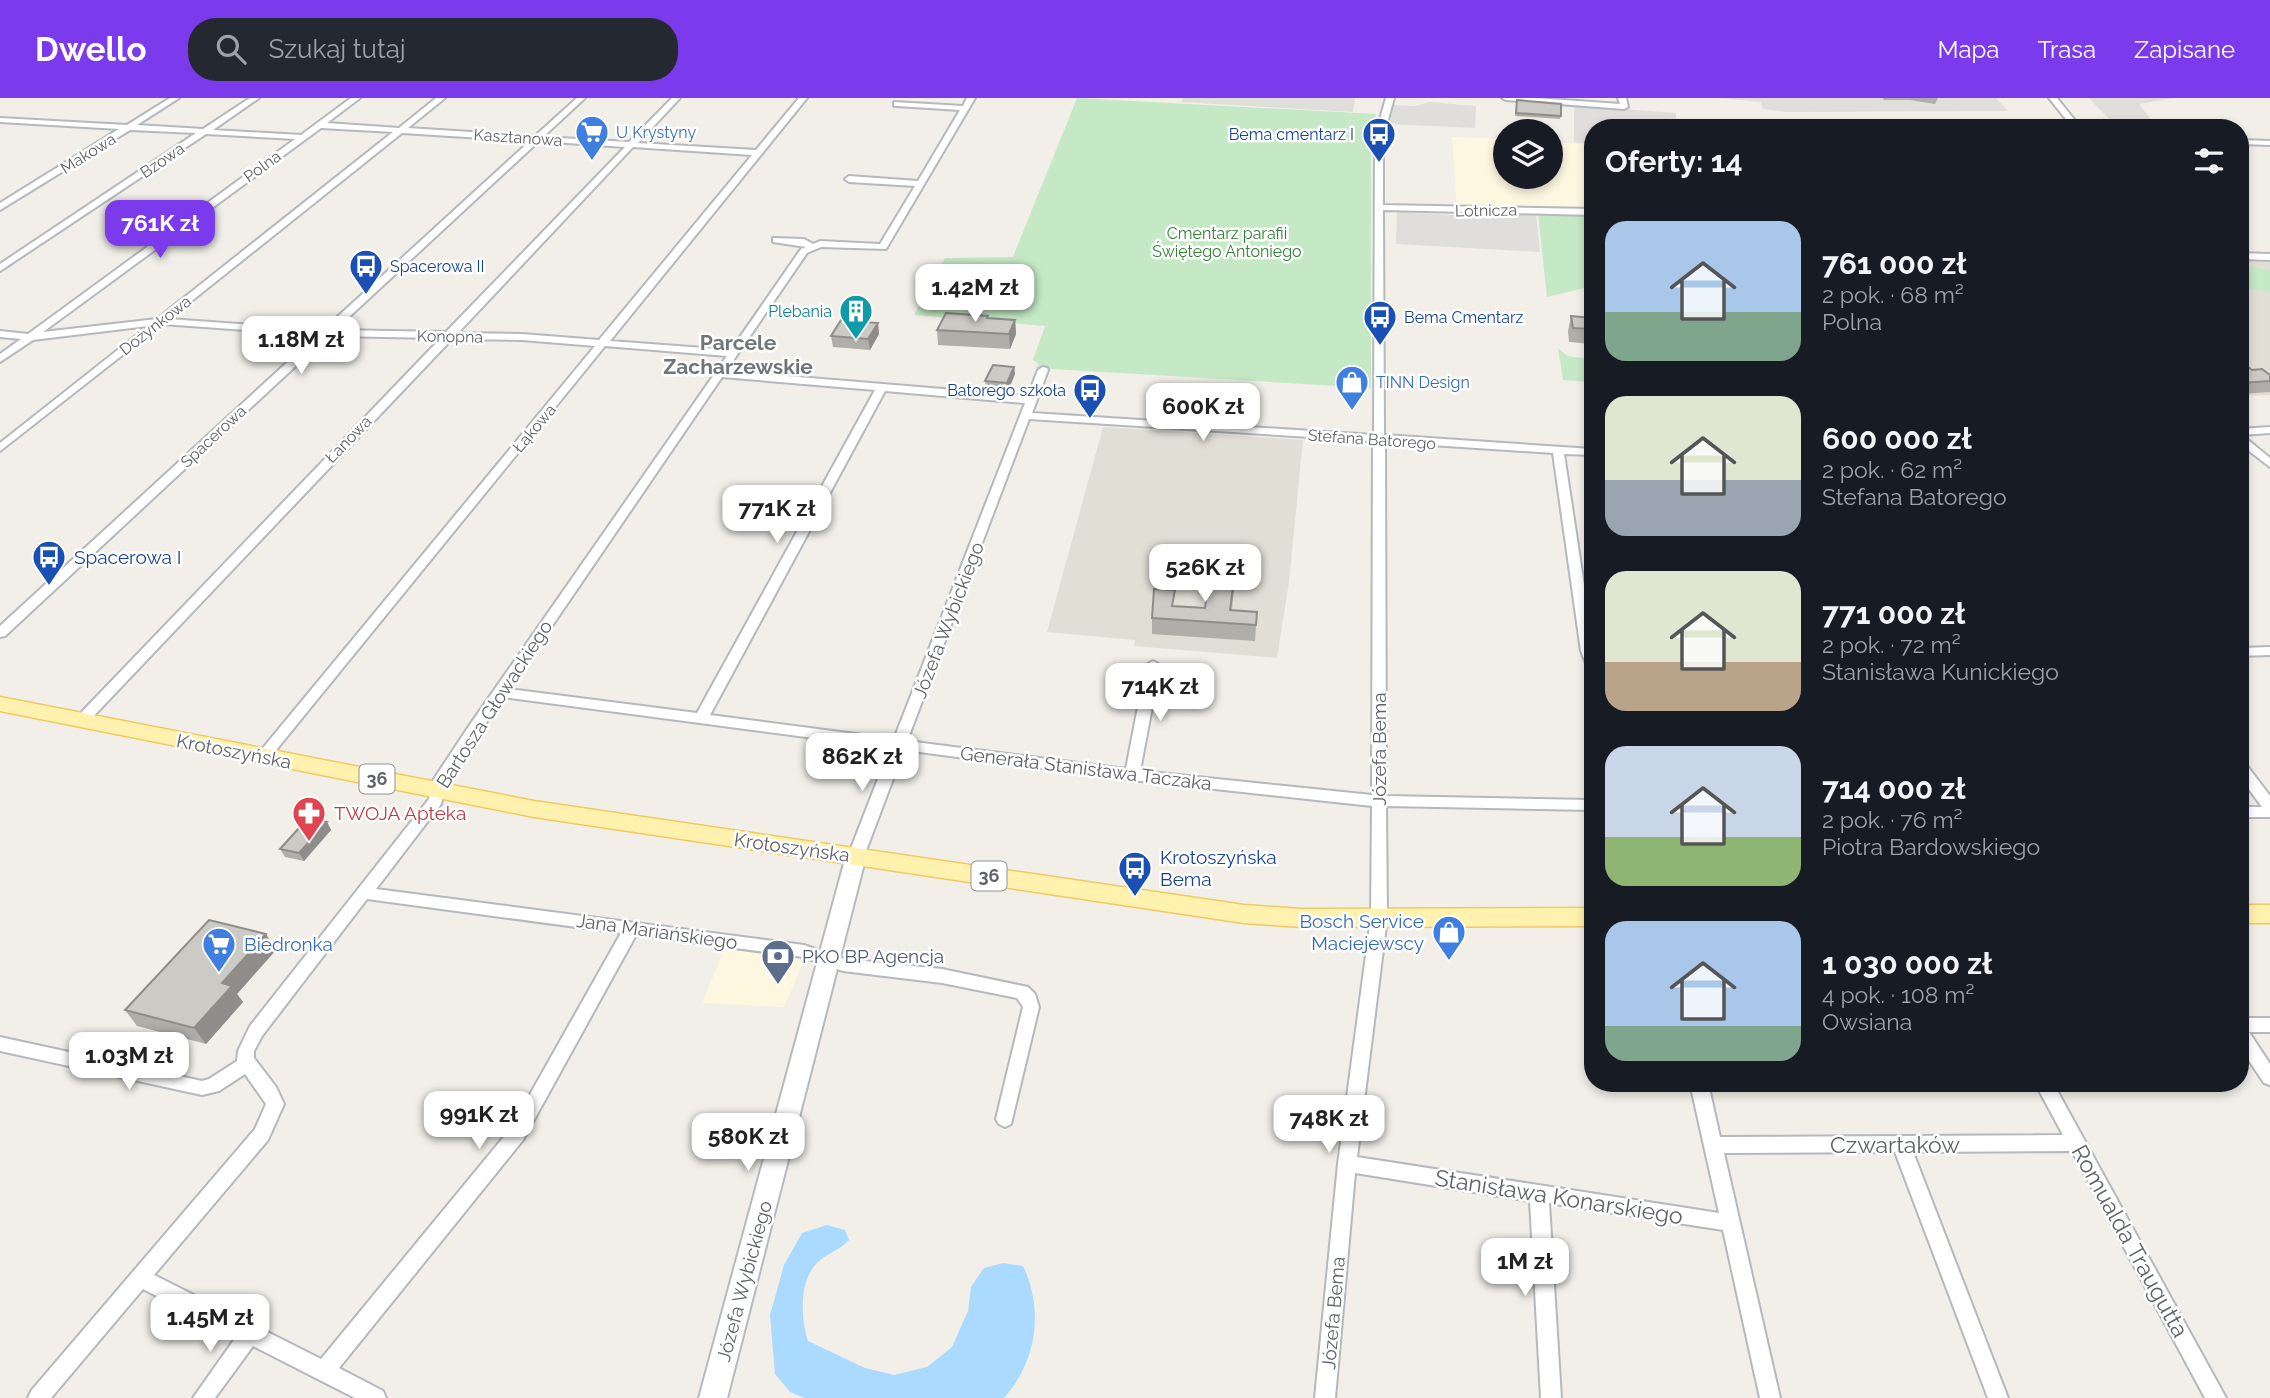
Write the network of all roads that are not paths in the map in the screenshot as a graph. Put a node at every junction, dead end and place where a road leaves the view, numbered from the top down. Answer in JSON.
{"nodes":[{"id":1,"x":175,"y":98,"type":"edge"},
{"id":2,"x":255,"y":98,"type":"edge"},
{"id":3,"x":356,"y":98,"type":"edge"},
{"id":4,"x":441,"y":98,"type":"edge"},
{"id":5,"x":581,"y":98,"type":"edge"},
{"id":6,"x":676,"y":98,"type":"edge"},
{"id":7,"x":803,"y":98,"type":"edge"},
{"id":8,"x":971,"y":98,"type":"edge"},
{"id":9,"x":1390,"y":98,"type":"edge"},
{"id":10,"x":1506,"y":98,"type":"edge"},
{"id":11,"x":2053,"y":98,"type":"edge"},
{"id":12,"x":1623,"y":102,"type":"edge"},
{"id":13,"x":897,"y":104,"type":"dead end"},
{"id":14,"x":965,"y":108,"type":"junction"},
{"id":15,"x":2070,"y":119,"type":"edge"},
{"id":16,"x":0,"y":120,"type":"edge"},
{"id":17,"x":319,"y":125,"type":"junction"},
{"id":18,"x":129,"y":127,"type":"junction"},
{"id":19,"x":402,"y":129,"type":"junction"},
{"id":20,"x":205,"y":132,"type":"junction"},
{"id":21,"x":302,"y":137,"type":"junction"},
{"id":22,"x":537,"y":138,"type":"junction"},
{"id":23,"x":2249,"y":142,"type":"edge"},
{"id":24,"x":2270,"y":143,"type":"edge"},
{"id":25,"x":630,"y":145,"type":"junction"},
{"id":26,"x":758,"y":153,"type":"junction"},
{"id":27,"x":849,"y":178,"type":"dead end"},
{"id":28,"x":921,"y":184,"type":"junction"},
{"id":29,"x":0,"y":207,"type":"edge"},
{"id":30,"x":1379,"y":207,"type":"junction"},
{"id":31,"x":1584,"y":212,"type":"edge"},
{"id":32,"x":776,"y":240,"type":"dead end"},
{"id":33,"x":811,"y":246,"type":"junction"},
{"id":34,"x":2249,"y":256,"type":"edge"},
{"id":35,"x":2270,"y":257,"type":"edge"},
{"id":36,"x":0,"y":268,"type":"edge"},
{"id":37,"x":161,"y":321,"type":"junction"},
{"id":38,"x":324,"y":333,"type":"junction"},
{"id":39,"x":0,"y":334,"type":"edge"},
{"id":40,"x":446,"y":336,"type":"junction"},
{"id":41,"x":30,"y":337,"type":"junction"},
{"id":42,"x":604,"y":343,"type":"junction"},
{"id":43,"x":733,"y":353,"type":"junction"},
{"id":44,"x":0,"y":359,"type":"edge"},
{"id":45,"x":1043,"y":370,"type":"dead end"},
{"id":46,"x":719,"y":374,"type":"junction"},
{"id":47,"x":881,"y":389,"type":"junction"},
{"id":48,"x":1032,"y":400,"type":"junction"},
{"id":49,"x":1027,"y":416,"type":"junction"},
{"id":50,"x":2270,"y":430,"type":"edge"},
{"id":51,"x":2249,"y":431,"type":"edge"},
{"id":52,"x":1381,"y":439,"type":"junction"},
{"id":53,"x":2249,"y":446,"type":"edge"},
{"id":54,"x":0,"y":448,"type":"edge"},
{"id":55,"x":1558,"y":450,"type":"junction"},
{"id":56,"x":1584,"y":452,"type":"edge"},
{"id":57,"x":2270,"y":464,"type":"edge"},
{"id":58,"x":1584,"y":623,"type":"edge"},
{"id":59,"x":0,"y":633,"type":"edge"},
{"id":60,"x":2270,"y":651,"type":"edge"},
{"id":61,"x":2249,"y":652,"type":"edge"},
{"id":62,"x":1153,"y":665,"type":"dead end"},
{"id":63,"x":499,"y":692,"type":"junction"},
{"id":64,"x":0,"y":705,"type":"edge"},
{"id":65,"x":701,"y":718,"type":"junction"},
{"id":66,"x":81,"y":720,"type":"junction"},
{"id":67,"x":900,"y":744,"type":"junction"},
{"id":68,"x":263,"y":757,"type":"junction"},
{"id":69,"x":1132,"y":775,"type":"junction"},
{"id":70,"x":2249,"y":780,"type":"edge"},
{"id":71,"x":436,"y":791,"type":"junction"},
{"id":72,"x":1378,"y":801,"type":"junction"},
{"id":73,"x":1584,"y":805,"type":"edge"},
{"id":74,"x":2270,"y":809,"type":"edge"},
{"id":75,"x":2249,"y":811,"type":"edge"},
{"id":76,"x":856,"y":856,"type":"junction"},
{"id":77,"x":364,"y":892,"type":"junction"},
{"id":78,"x":2249,"y":914,"type":"edge"},
{"id":79,"x":2270,"y":914,"type":"edge"},
{"id":80,"x":1584,"y":917,"type":"edge"},
{"id":81,"x":1379,"y":918,"type":"junction"},
{"id":82,"x":632,"y":928,"type":"junction"},
{"id":83,"x":827,"y":959,"type":"junction"},
{"id":84,"x":2249,"y":1025,"type":"edge"},
{"id":85,"x":2270,"y":1025,"type":"edge"},
{"id":86,"x":0,"y":1044,"type":"edge"},
{"id":87,"x":2249,"y":1046,"type":"edge"},
{"id":88,"x":247,"y":1065,"type":"junction"},
{"id":89,"x":2270,"y":1077,"type":"edge"},
{"id":90,"x":1701,"y":1092,"type":"edge"},
{"id":91,"x":2049,"y":1092,"type":"edge"},
{"id":92,"x":1005,"y":1119,"type":"dead end"},
{"id":93,"x":2077,"y":1143,"type":"junction"},
{"id":94,"x":1714,"y":1145,"type":"junction"},
{"id":95,"x":1902,"y":1146,"type":"junction"},
{"id":96,"x":1347,"y":1164,"type":"junction"},
{"id":97,"x":1539,"y":1195,"type":"junction"},
{"id":98,"x":1730,"y":1223,"type":"junction"},
{"id":99,"x":141,"y":1278,"type":"junction"},
{"id":100,"x":250,"y":1334,"type":"junction"},
{"id":101,"x":324,"y":1371,"type":"junction"},
{"id":102,"x":38,"y":1398,"type":"edge"},
{"id":103,"x":203,"y":1398,"type":"edge"},
{"id":104,"x":376,"y":1398,"type":"edge"},
{"id":105,"x":713,"y":1398,"type":"edge"},
{"id":106,"x":1325,"y":1398,"type":"edge"},
{"id":107,"x":1551,"y":1398,"type":"edge"},
{"id":108,"x":1770,"y":1398,"type":"edge"},
{"id":109,"x":1998,"y":1398,"type":"edge"},
{"id":110,"x":2216,"y":1398,"type":"edge"}],
"edges":[{"from":1,"to":18,"type":"street","name":"Makowa"},
{"from":2,"to":20,"type":"street","name":"Bzowa"},
{"from":3,"to":17,"type":"street","name":"Polna"},
{"from":4,"to":19,"type":"street","name":"Dożynkowa"},
{"from":5,"to":22,"type":"street","name":"Spacerowa"},
{"from":6,"to":25,"type":"street","name":"Łanowa"},
{"from":7,"to":26,"type":"street","name":"Łąkowa"},
{"from":8,"to":14,"type":"street"},
{"from":9,"to":30,"type":"street","name":"Józefa Bema"},
{"from":10,"to":12,"type":"street"},
{"from":11,"to":15,"type":"street"},
{"from":13,"to":14,"type":"street"},
{"from":14,"to":28,"type":"street"},
{"from":16,"to":18,"type":"street"},
{"from":17,"to":19,"type":"street","name":"Kasztanowa"},
{"from":17,"to":21,"type":"street","name":"Polna"},
{"from":18,"to":20,"type":"street"},
{"from":18,"to":29,"type":"street","name":"Makowa"},
{"from":19,"to":22,"type":"street","name":"Kasztanowa"},
{"from":19,"to":37,"type":"street","name":"Dożynkowa"},
{"from":20,"to":21,"type":"street"},
{"from":20,"to":36,"type":"street","name":"Bzowa"},
{"from":21,"to":41,"type":"street","name":"Polna"},
{"from":22,"to":25,"type":"street","name":"Kasztanowa"},
{"from":22,"to":38,"type":"street","name":"Spacerowa"},
{"from":23,"to":24,"type":"street"},
{"from":25,"to":26,"type":"street","name":"Kasztanowa"},
{"from":25,"to":40,"type":"street","name":"Łanowa"},
{"from":26,"to":42,"type":"street","name":"Łąkowa"},
{"from":27,"to":28,"type":"street"},
{"from":28,"to":33,"type":"street"},
{"from":30,"to":31,"type":"street","name":"Lotnicza"},
{"from":30,"to":52,"type":"street","name":"Józefa Bema"},
{"from":32,"to":33,"type":"street"},
{"from":33,"to":43,"type":"street","name":"Bartosza Głowackiego"},
{"from":34,"to":35,"type":"street"},
{"from":37,"to":38,"type":"street","name":"Konopna"},
{"from":37,"to":41,"type":"street","name":"Konopna"},
{"from":37,"to":54,"type":"street","name":"Dożynkowa"},
{"from":38,"to":40,"type":"street","name":"Konopna"},
{"from":38,"to":59,"type":"street","name":"Spacerowa"},
{"from":39,"to":41,"type":"street","name":"Konopna"},
{"from":40,"to":42,"type":"street","name":"Konopna"},
{"from":40,"to":66,"type":"street","name":"Łanowa"},
{"from":41,"to":44,"type":"street","name":"Polna"},
{"from":42,"to":43,"type":"street","name":"Konopna"},
{"from":42,"to":68,"type":"street","name":"Łąkowa"},
{"from":43,"to":46,"type":"street","name":"Bartosza Głowackiego"},
{"from":45,"to":48,"type":"street","name":"Józefa Wybickiego"},
{"from":46,"to":47,"type":"street"},
{"from":46,"to":63,"type":"street","name":"Bartosza Głowackiego"},
{"from":47,"to":48,"type":"street"},
{"from":47,"to":65,"type":"street"},
{"from":48,"to":49,"type":"street","name":"Józefa Wybickiego"},
{"from":49,"to":52,"type":"street","name":"Stefana Batorego"},
{"from":49,"to":67,"type":"street","name":"Józefa Wybickiego"},
{"from":50,"to":51,"type":"street"},
{"from":52,"to":55,"type":"street","name":"Stefana Batorego"},
{"from":52,"to":72,"type":"street","name":"Józefa Bema"},
{"from":53,"to":57,"type":"street"},
{"from":55,"to":56,"type":"street","name":"Stefana Batorego"},
{"from":55,"to":58,"type":"street"},
{"from":60,"to":61,"type":"street"},
{"from":62,"to":69,"type":"street"},
{"from":63,"to":65,"type":"street","name":"Generała Stanisława Taczaka"},
{"from":63,"to":71,"type":"street","name":"Bartosza Głowackiego"},
{"from":64,"to":66,"type":"main road","name":"Krotoszyńska","number":"36"},
{"from":65,"to":67,"type":"street","name":"Generała Stanisława Taczaka"},
{"from":66,"to":68,"type":"main road","name":"Krotoszyńska","number":"36"},
{"from":67,"to":69,"type":"street","name":"Generała Stanisława Taczaka"},
{"from":67,"to":76,"type":"street","name":"Józefa Wybickiego"},
{"from":68,"to":71,"type":"main road","name":"Krotoszyńska","number":"36"},
{"from":69,"to":72,"type":"street","name":"Generała Stanisława Taczaka"},
{"from":70,"to":74,"type":"street"},
{"from":71,"to":76,"type":"main road","name":"Krotoszyńska","number":"36"},
{"from":71,"to":77,"type":"street","name":"Bartosza Głowackiego"},
{"from":72,"to":73,"type":"street","name":"Generała Stanisława Taczaka"},
{"from":72,"to":81,"type":"street","name":"Józefa Bema"},
{"from":74,"to":75,"type":"street"},
{"from":76,"to":81,"type":"main road","name":"Krotoszyńska","number":"36"},
{"from":76,"to":83,"type":"street","name":"Józefa Wybickiego"},
{"from":77,"to":82,"type":"street","name":"Jana Mariańskiego"},
{"from":77,"to":88,"type":"street","name":"Bartosza Głowackiego"},
{"from":78,"to":79,"type":"main road"},
{"from":80,"to":81,"type":"main road","name":"Krotoszyńska","number":"36"},
{"from":81,"to":96,"type":"street","name":"Józefa Bema"},
{"from":82,"to":83,"type":"street","name":"Jana Mariańskiego"},
{"from":82,"to":101,"type":"street"},
{"from":83,"to":92,"type":"street","name":"Jana Mariańskiego"},
{"from":83,"to":105,"type":"street","name":"Józefa Wybickiego"},
{"from":84,"to":85,"type":"street"},
{"from":86,"to":88,"type":"street"},
{"from":87,"to":89,"type":"street"},
{"from":88,"to":99,"type":"street"},
{"from":90,"to":94,"type":"street"},
{"from":91,"to":93,"type":"street","name":"Romualda Traugutta"},
{"from":93,"to":95,"type":"street","name":"Czwartaków"},
{"from":93,"to":110,"type":"street","name":"Romualda Traugutta"},
{"from":94,"to":95,"type":"street","name":"Czwartaków"},
{"from":94,"to":98,"type":"street"},
{"from":95,"to":109,"type":"street"},
{"from":96,"to":97,"type":"street","name":"Stanisława Konarskiego"},
{"from":96,"to":106,"type":"street","name":"Józefa Bema"},
{"from":97,"to":98,"type":"street","name":"Stanisława Konarskiego"},
{"from":97,"to":107,"type":"street"},
{"from":98,"to":108,"type":"street"},
{"from":99,"to":100,"type":"street"},
{"from":99,"to":102,"type":"street"},
{"from":100,"to":101,"type":"street"},
{"from":100,"to":103,"type":"street"},
{"from":101,"to":104,"type":"street"}]}
